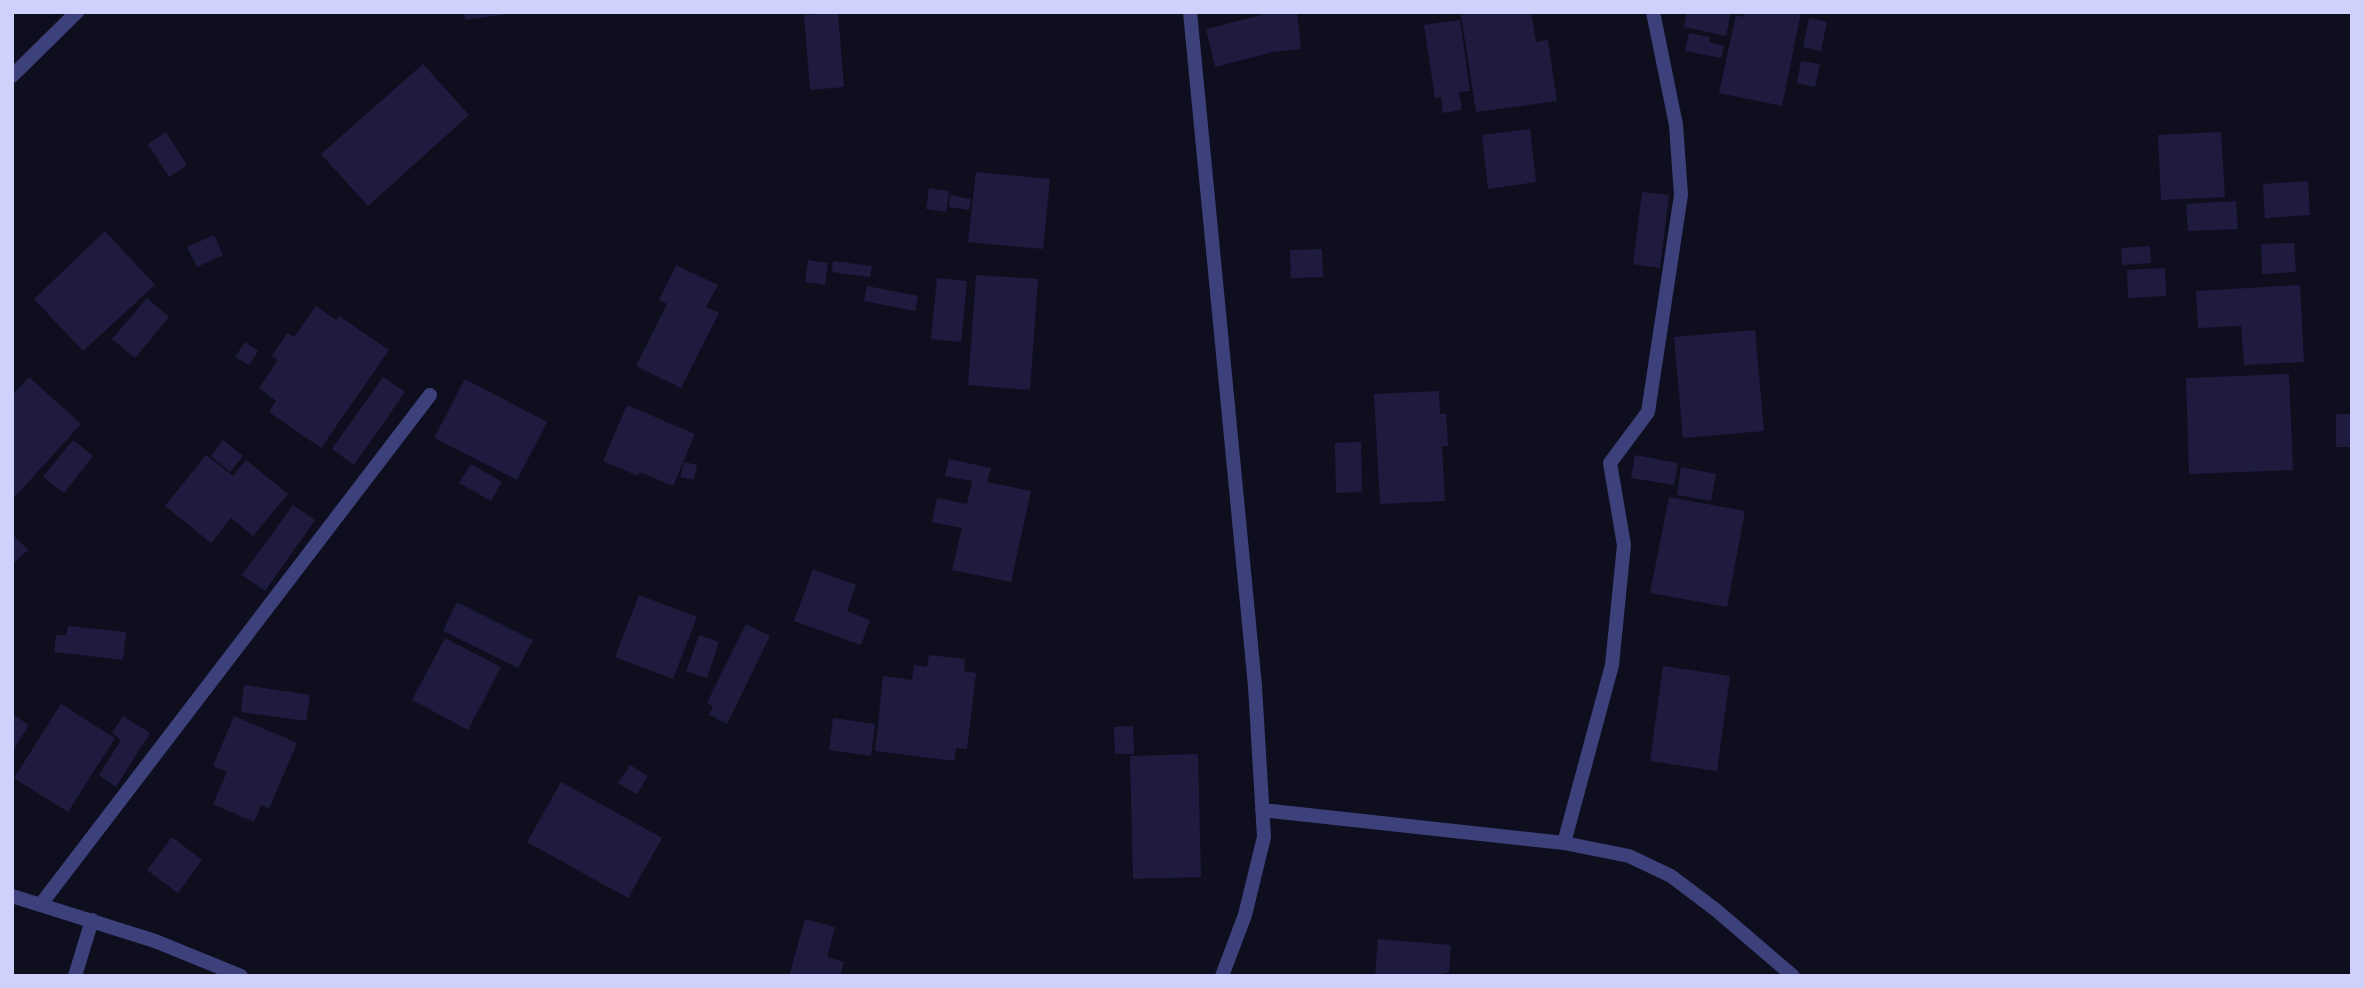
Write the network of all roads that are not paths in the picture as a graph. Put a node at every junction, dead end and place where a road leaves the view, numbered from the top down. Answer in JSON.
{"nodes":[{"id":1,"x":77,"y":12,"type":"edge"},
{"id":2,"x":1190,"y":12,"type":"edge"},
{"id":3,"x":1653,"y":12,"type":"edge"},
{"id":4,"x":12,"y":76,"type":"edge"},
{"id":5,"x":430,"y":395,"type":"dead end"},
{"id":6,"x":1262,"y":810,"type":"junction"},
{"id":7,"x":1564,"y":843,"type":"junction"},
{"id":8,"x":12,"y":896,"type":"edge"},
{"id":9,"x":41,"y":904,"type":"junction"},
{"id":10,"x":92,"y":920,"type":"junction"},
{"id":11,"x":75,"y":976,"type":"edge"},
{"id":12,"x":241,"y":976,"type":"edge"},
{"id":13,"x":1222,"y":976,"type":"edge"},
{"id":14,"x":1793,"y":976,"type":"edge"}],
"edges":[{"from":1,"to":4,"type":"street"},
{"from":2,"to":6,"type":"street"},
{"from":3,"to":7,"type":"street"},
{"from":5,"to":9,"type":"street"},
{"from":6,"to":7,"type":"street"},
{"from":6,"to":13,"type":"street"},
{"from":7,"to":14,"type":"street"},
{"from":8,"to":9,"type":"street"},
{"from":9,"to":10,"type":"street"},
{"from":10,"to":11,"type":"street"},
{"from":10,"to":12,"type":"street"}]}
